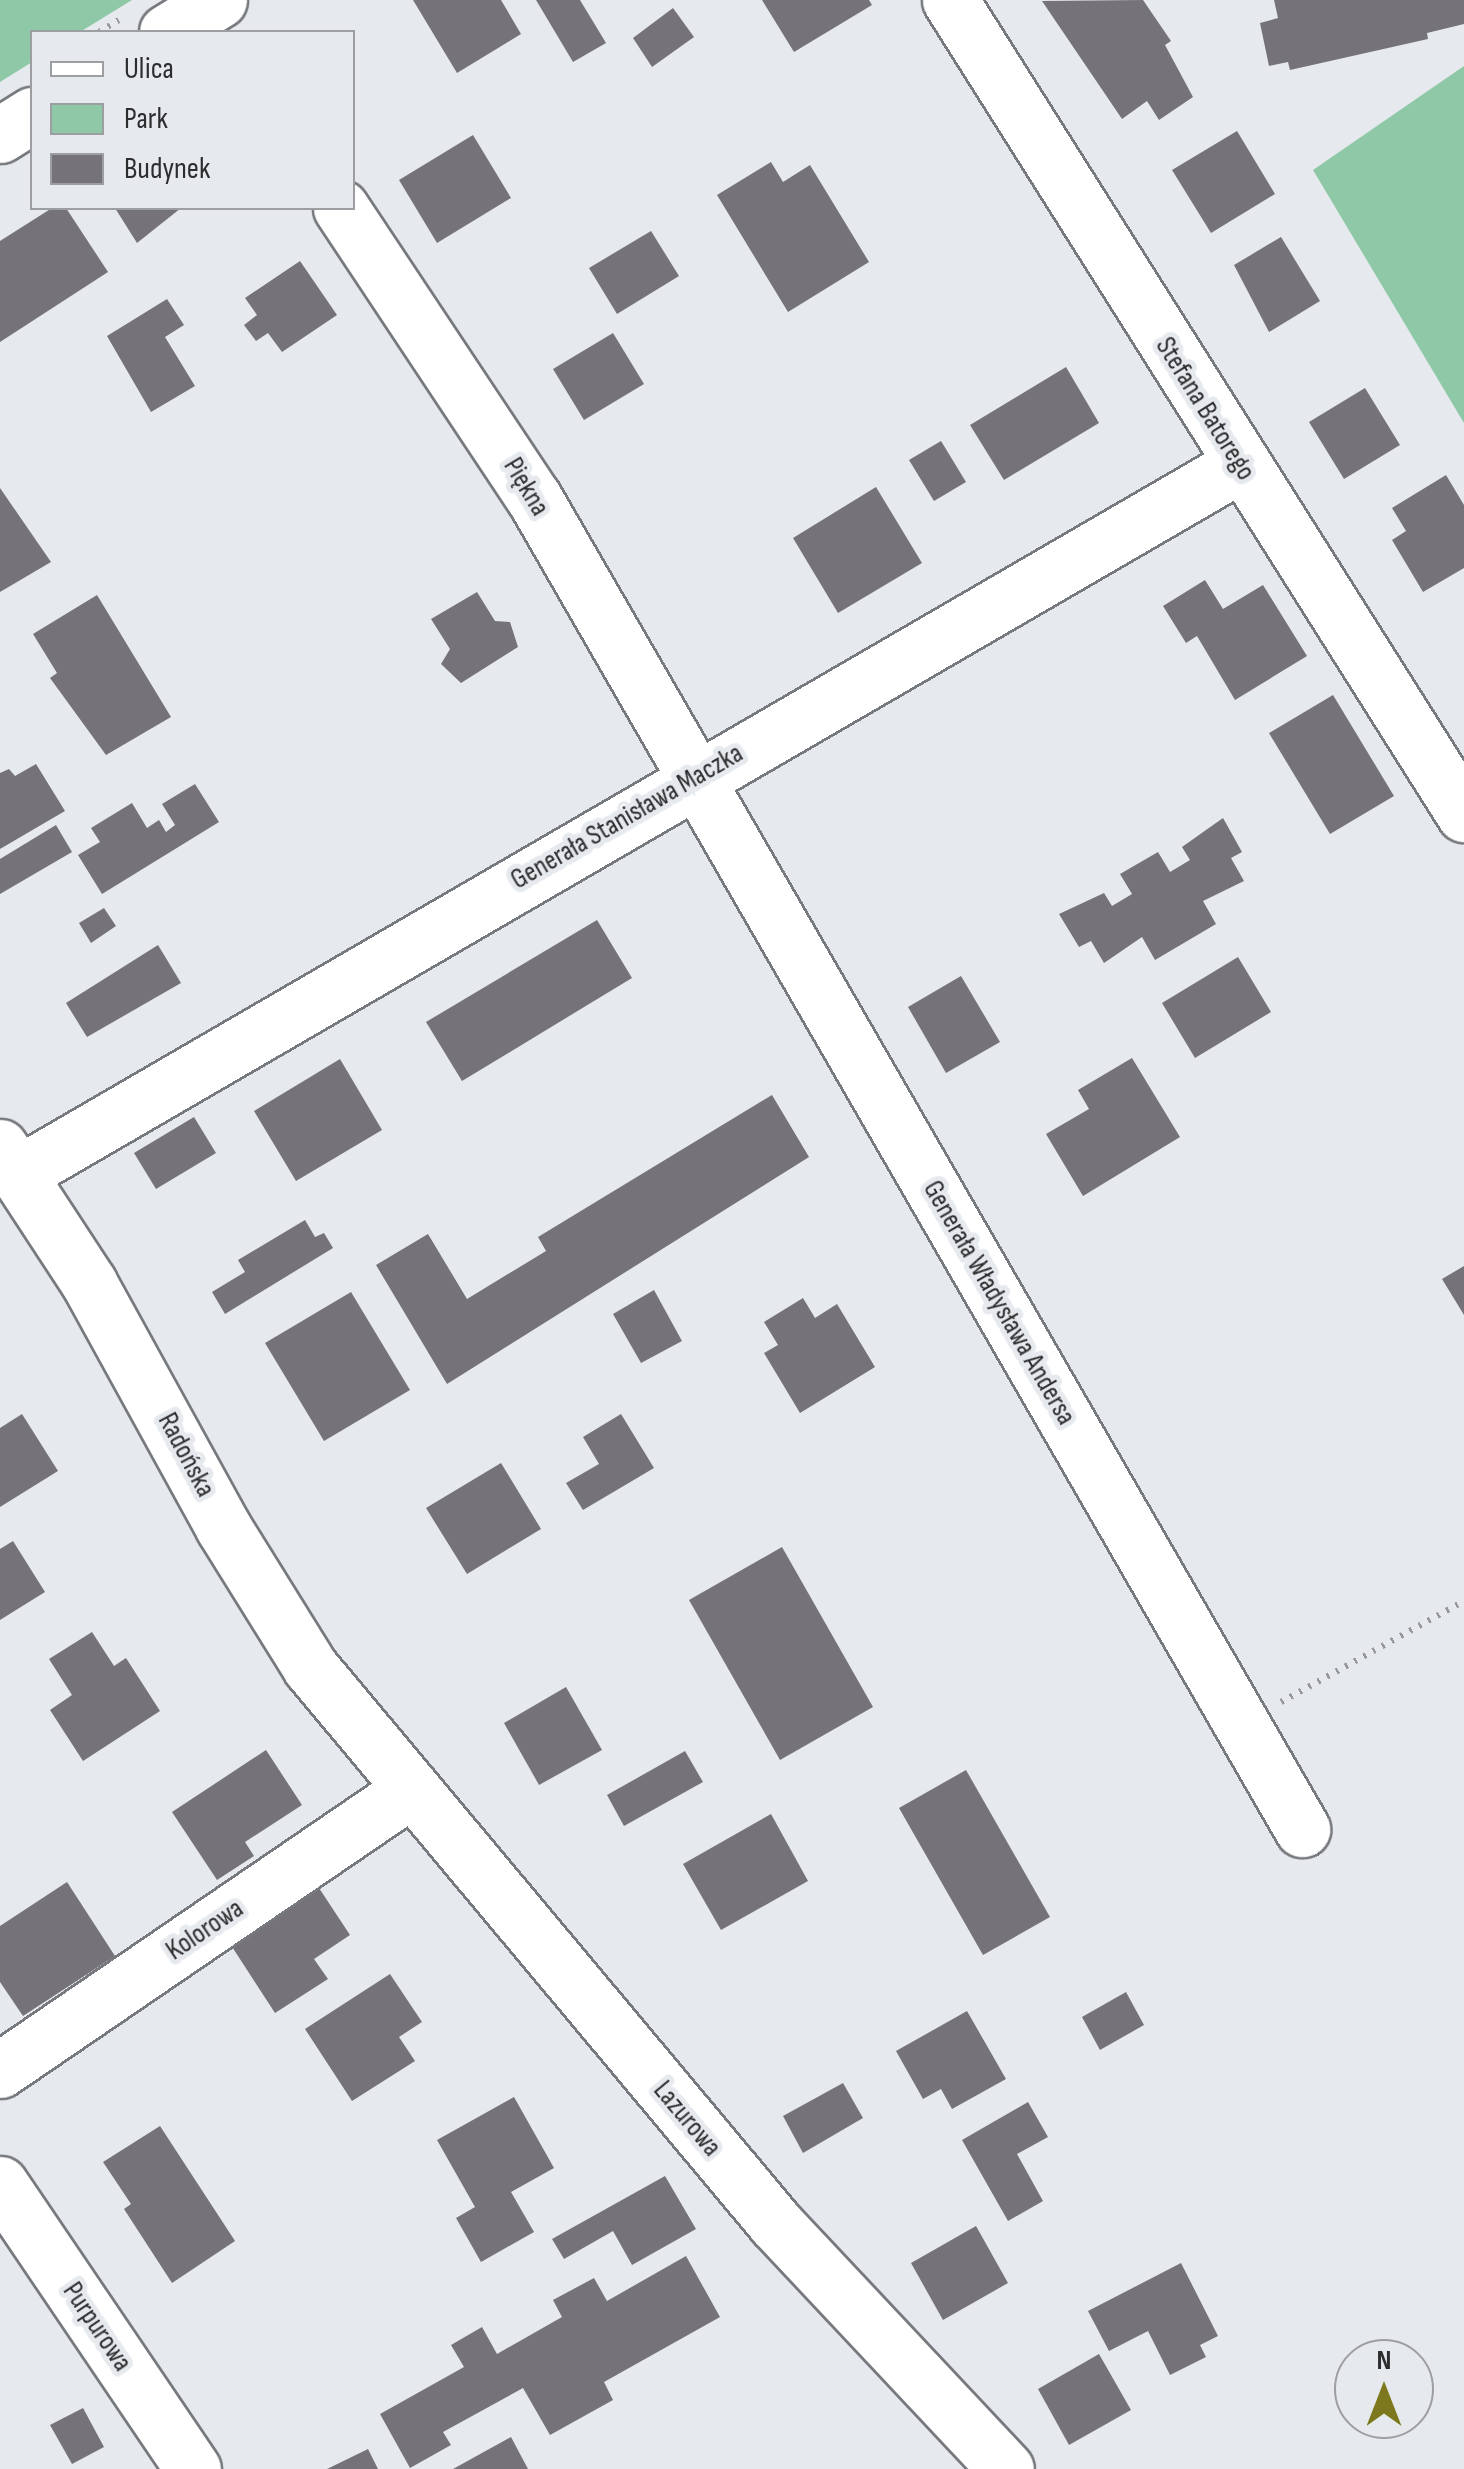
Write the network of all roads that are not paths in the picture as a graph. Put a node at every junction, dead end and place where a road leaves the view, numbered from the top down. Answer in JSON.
{"nodes":[{"id":1,"x":950,"y":0,"type":"edge"},
{"id":2,"x":30,"y":116,"type":"edge"},
{"id":3,"x":0,"y":135,"type":"edge"},
{"id":4,"x":342,"y":210,"type":"edge"},
{"id":5,"x":1240,"y":465,"type":"junction"},
{"id":6,"x":691,"y":779,"type":"junction"},
{"id":7,"x":1464,"y":814,"type":"edge"},
{"id":8,"x":9,"y":1161,"type":"edge"},
{"id":9,"x":396,"y":1773,"type":"junction"},
{"id":10,"x":1302,"y":1829,"type":"dead end"},
{"id":11,"x":0,"y":2070,"type":"edge"},
{"id":12,"x":0,"y":2184,"type":"edge"},
{"id":13,"x":193,"y":2469,"type":"edge"},
{"id":14,"x":1006,"y":2469,"type":"edge"}],
"edges":[{"from":1,"to":5,"type":"street","name":"Stefana Batorego"},
{"from":2,"to":3,"type":"street"},
{"from":4,"to":6,"type":"street","name":"Piękna"},
{"from":5,"to":6,"type":"street","name":"Generała Stanisława Maczka"},
{"from":5,"to":7,"type":"street","name":"Stefana Batorego"},
{"from":6,"to":8,"type":"street","name":"Generała Stanisława Maczka"},
{"from":6,"to":10,"type":"street","name":"Generała Władysława Andersa"},
{"from":8,"to":9,"type":"street","name":"Radońska"},
{"from":9,"to":11,"type":"street","name":"Kolorowa"},
{"from":9,"to":14,"type":"street","name":"Lazurowa"},
{"from":12,"to":13,"type":"street","name":"Purpurowa"}]}
